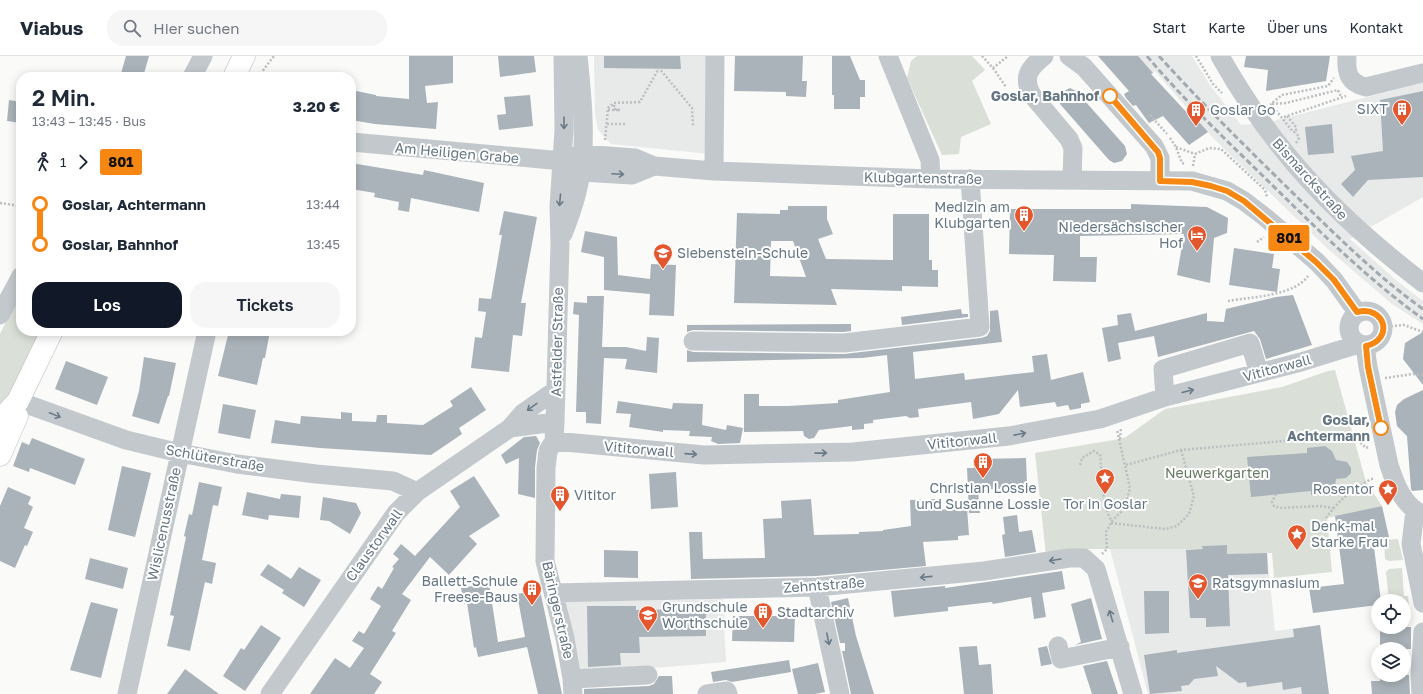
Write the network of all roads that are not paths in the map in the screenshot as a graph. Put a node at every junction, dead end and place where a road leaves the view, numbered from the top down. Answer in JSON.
{"nodes":[{"id":1,"x":203,"y":56,"type":"edge"},
{"id":2,"x":244,"y":56,"type":"edge"},
{"id":3,"x":550,"y":56,"type":"edge"},
{"id":4,"x":563,"y":56,"type":"edge"},
{"id":5,"x":578,"y":56,"type":"edge"},
{"id":6,"x":714,"y":56,"type":"edge"},
{"id":7,"x":1044,"y":56,"type":"edge"},
{"id":8,"x":1069,"y":56,"type":"edge"},
{"id":9,"x":1220,"y":56,"type":"edge"},
{"id":10,"x":890,"y":57,"type":"edge"},
{"id":11,"x":1347,"y":63,"type":"edge"},
{"id":12,"x":195,"y":72,"type":"edge"},
{"id":13,"x":236,"y":72,"type":"edge"},
{"id":14,"x":1423,"y":73,"type":"edge"},
{"id":15,"x":558,"y":84,"type":"junction"},
{"id":16,"x":356,"y":142,"type":"edge"},
{"id":17,"x":582,"y":154,"type":"junction"},
{"id":18,"x":562,"y":161,"type":"junction"},
{"id":19,"x":654,"y":166,"type":"junction"},
{"id":20,"x":714,"y":171,"type":"junction"},
{"id":21,"x":581,"y":172,"type":"junction"},
{"id":22,"x":931,"y":179,"type":"junction"},
{"id":23,"x":970,"y":179,"type":"junction"},
{"id":24,"x":1072,"y":180,"type":"junction"},
{"id":25,"x":1160,"y":181,"type":"junction"},
{"id":26,"x":560,"y":243,"type":"junction"},
{"id":27,"x":1423,"y":283,"type":"edge"},
{"id":28,"x":16,"y":286,"type":"edge"},
{"id":29,"x":1357,"y":312,"type":"junction"},
{"id":30,"x":0,"y":316,"type":"edge"},
{"id":31,"x":50,"y":336,"type":"edge"},
{"id":32,"x":206,"y":336,"type":"edge"},
{"id":33,"x":694,"y":341,"type":"dead end"},
{"id":34,"x":1362,"y":345,"type":"junction"},
{"id":35,"x":1259,"y":373,"type":"junction"},
{"id":36,"x":556,"y":390,"type":"junction"},
{"id":37,"x":1165,"y":397,"type":"junction"},
{"id":38,"x":18,"y":401,"type":"junction"},
{"id":39,"x":555,"y":422,"type":"junction"},
{"id":40,"x":510,"y":428,"type":"junction"},
{"id":41,"x":0,"y":429,"type":"edge"},
{"id":42,"x":554,"y":441,"type":"junction"},
{"id":43,"x":180,"y":453,"type":"junction"},
{"id":44,"x":0,"y":455,"type":"edge"},
{"id":45,"x":417,"y":492,"type":"junction"},
{"id":46,"x":1419,"y":513,"type":"edge"},
{"id":47,"x":817,"y":587,"type":"junction"},
{"id":48,"x":553,"y":593,"type":"junction"},
{"id":49,"x":1423,"y":603,"type":"edge"},
{"id":50,"x":1423,"y":632,"type":"edge"},
{"id":51,"x":1058,"y":646,"type":"dead end"},
{"id":52,"x":1120,"y":647,"type":"junction"},
{"id":53,"x":648,"y":675,"type":"dead end"},
{"id":54,"x":572,"y":686,"type":"edge"},
{"id":55,"x":837,"y":693,"type":"edge"},
{"id":56,"x":127,"y":694,"type":"edge"},
{"id":57,"x":270,"y":694,"type":"edge"},
{"id":58,"x":707,"y":694,"type":"edge"},
{"id":59,"x":728,"y":694,"type":"edge"},
{"id":60,"x":1133,"y":694,"type":"edge"},
{"id":61,"x":1421,"y":694,"type":"edge"}],
"edges":[{"from":1,"to":12,"type":"street"},
{"from":2,"to":13,"type":"main road"},
{"from":3,"to":15,"type":"street"},
{"from":4,"to":15,"type":"street","name":"Astfelder Straße"},
{"from":5,"to":17,"type":"street","name":"Astfelder Straße"},
{"from":6,"to":20,"type":"street"},
{"from":7,"to":24,"type":"street"},
{"from":8,"to":25,"type":"street"},
{"from":9,"to":27,"type":"street","name":"Bismarckstraße"},
{"from":10,"to":22,"type":"street"},
{"from":11,"to":14,"type":"street"},
{"from":15,"to":18,"type":"street","name":"Astfelder Straße","one_way":true},
{"from":16,"to":18,"type":"street","name":"Am Heiligen Grabe"},
{"from":17,"to":18,"type":"street","name":"Am Heiligen Grabe"},
{"from":17,"to":19,"type":"street","name":"Klubgartenstraße"},
{"from":17,"to":21,"type":"street","name":"Astfelder Straße"},
{"from":18,"to":21,"type":"street","name":"Am Heiligen Grabe"},
{"from":18,"to":26,"type":"street","name":"Astfelder Straße","one_way":true},
{"from":19,"to":20,"type":"street","name":"Klubgartenstraße"},
{"from":21,"to":19,"type":"street","name":"Klubgartenstraße","one_way":true},
{"from":20,"to":22,"type":"street","name":"Klubgartenstraße"},
{"from":21,"to":26,"type":"street","name":"Astfelder Straße"},
{"from":22,"to":23,"type":"street","name":"Klubgartenstraße"},
{"from":23,"to":24,"type":"street","name":"Klubgartenstraße"},
{"from":23,"to":33,"type":"street"},
{"from":24,"to":25,"type":"street","name":"Klubgartenstraße"},
{"from":25,"to":29,"type":"street","name":"Klubgartenstraße"},
{"from":26,"to":36,"type":"street","name":"Astfelder Straße"},
{"from":28,"to":30,"type":"street"},
{"from":29,"to":34,"type":"street"},
{"from":29,"to":34,"type":"street"},
{"from":31,"to":38,"type":"main road"},
{"from":32,"to":43,"type":"street","name":"Wislicenusstraße"},
{"from":34,"to":35,"type":"street","name":"Vititorwall"},
{"from":34,"to":46,"type":"street"},
{"from":37,"to":35,"type":"street","name":"Vititorwall","one_way":true},
{"from":35,"to":37,"type":"street"},
{"from":36,"to":39,"type":"street","name":"Astfelder Straße"},
{"from":36,"to":40,"type":"street","name":"Claustorwall","one_way":true},
{"from":42,"to":37,"type":"street","name":"Vititorwall","one_way":true},
{"from":38,"to":41,"type":"main road"},
{"from":38,"to":43,"type":"street","name":"Schlüterstraße","one_way":true},
{"from":38,"to":44,"type":"main road"},
{"from":39,"to":40,"type":"street","name":"Claustorwall"},
{"from":39,"to":42,"type":"street","name":"Astfelder Straße"},
{"from":40,"to":45,"type":"street","name":"Claustorwall"},
{"from":42,"to":48,"type":"street","name":"Bäringerstraße"},
{"from":43,"to":45,"type":"street","name":"Schlüterstraße"},
{"from":43,"to":56,"type":"street","name":"Wislicenusstraße"},
{"from":45,"to":57,"type":"street","name":"Claustorwall"},
{"from":46,"to":49,"type":"street"},
{"from":47,"to":48,"type":"street","name":"Zehntstraße"},
{"from":52,"to":47,"type":"street","name":"Zehntstraße","one_way":true},
{"from":47,"to":55,"type":"street","one_way":true},
{"from":48,"to":54,"type":"street","name":"Bäringerstraße"},
{"from":50,"to":61,"type":"street"},
{"from":51,"to":52,"type":"street"},
{"from":52,"to":60,"type":"street"},
{"from":53,"to":54,"type":"street"},
{"from":58,"to":59,"type":"street"}]}
